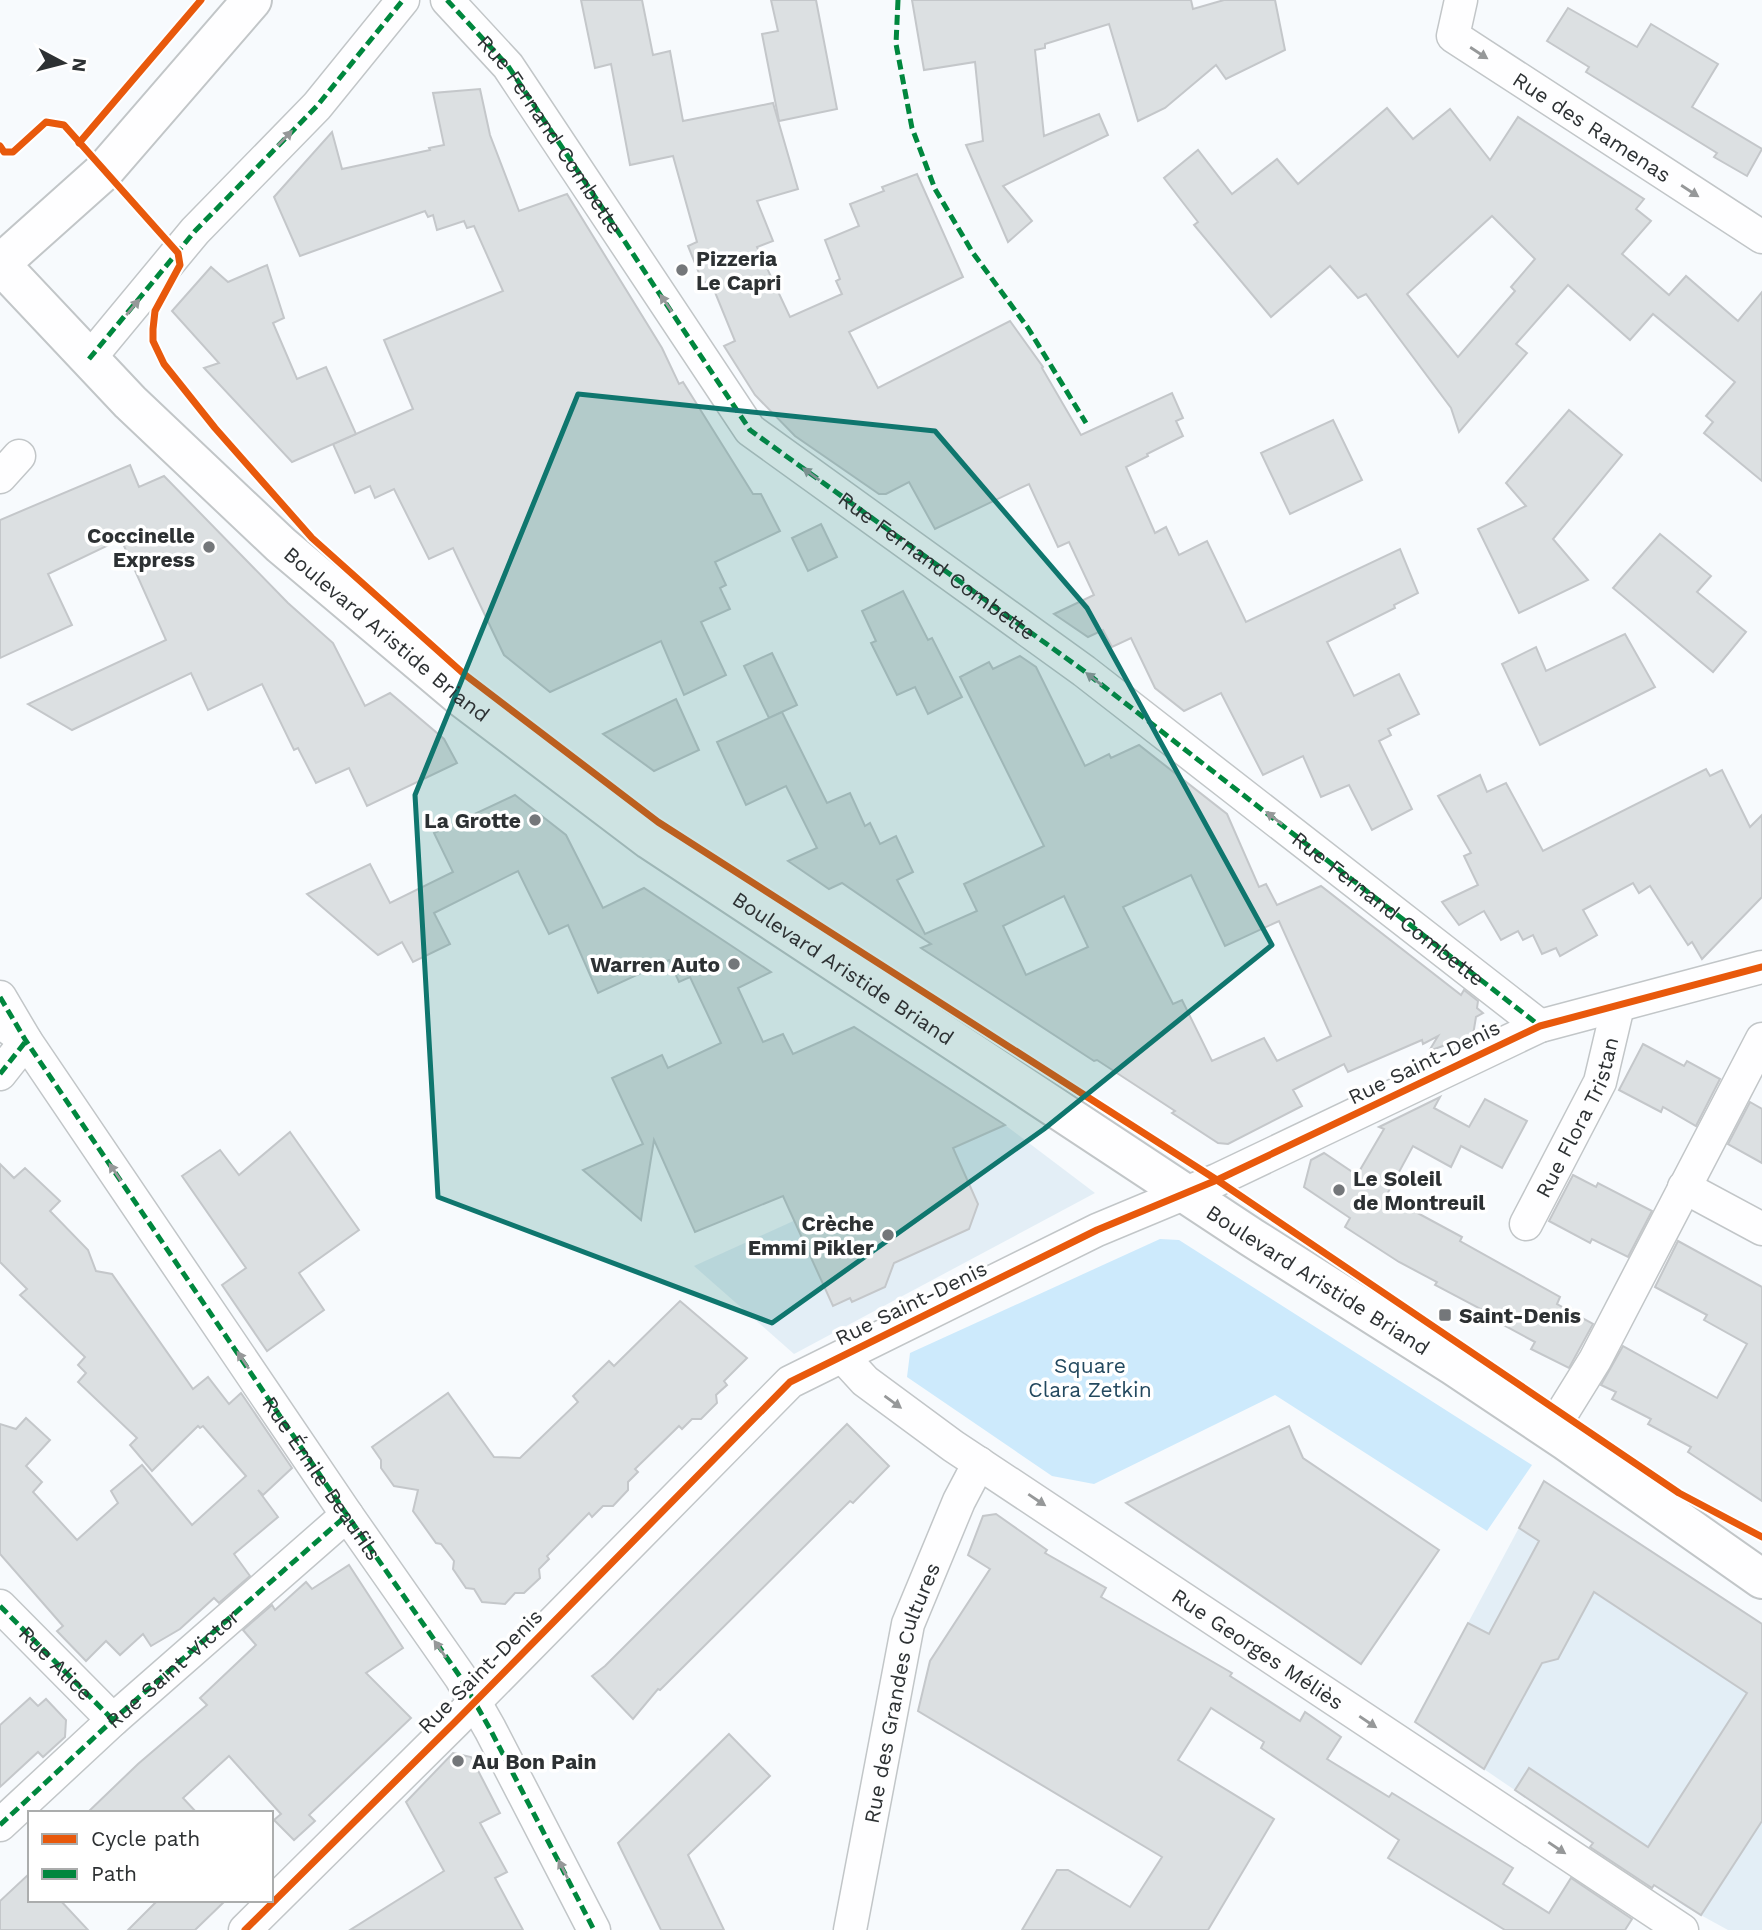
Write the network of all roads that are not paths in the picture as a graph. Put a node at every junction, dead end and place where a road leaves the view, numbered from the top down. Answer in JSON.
{"nodes":[{"id":1,"x":252,"y":0,"type":"edge"},
{"id":2,"x":403,"y":0,"type":"edge"},
{"id":3,"x":447,"y":0,"type":"edge"},
{"id":4,"x":1461,"y":0,"type":"edge"},
{"id":5,"x":1762,"y":237,"type":"edge"},
{"id":6,"x":0,"y":264,"type":"edge"},
{"id":7,"x":89,"y":359,"type":"junction"},
{"id":8,"x":1762,"y":967,"type":"edge"},
{"id":9,"x":0,"y":997,"type":"edge"},
{"id":10,"x":1618,"y":1006,"type":"junction"},
{"id":11,"x":0,"y":1023,"type":"edge"},
{"id":12,"x":1540,"y":1026,"type":"junction"},
{"id":13,"x":1762,"y":1039,"type":"edge"},
{"id":14,"x":26,"y":1041,"type":"junction"},
{"id":15,"x":0,"y":1074,"type":"edge"},
{"id":16,"x":1684,"y":1187,"type":"junction"},
{"id":17,"x":1186,"y":1195,"type":"junction"},
{"id":18,"x":1526,"y":1224,"type":"dead end"},
{"id":19,"x":1762,"y":1229,"type":"edge"},
{"id":20,"x":843,"y":1357,"type":"junction"},
{"id":21,"x":1551,"y":1431,"type":"junction"},
{"id":22,"x":979,"y":1463,"type":"junction"},
{"id":23,"x":347,"y":1515,"type":"junction"},
{"id":24,"x":1762,"y":1579,"type":"edge"},
{"id":25,"x":0,"y":1606,"type":"edge"},
{"id":26,"x":474,"y":1703,"type":"junction"},
{"id":27,"x":113,"y":1720,"type":"junction"},
{"id":28,"x":0,"y":1825,"type":"edge"},
{"id":29,"x":245,"y":1930,"type":"edge"},
{"id":30,"x":594,"y":1930,"type":"edge"},
{"id":31,"x":850,"y":1930,"type":"edge"},
{"id":32,"x":1682,"y":1930,"type":"edge"}],
"edges":[{"from":1,"to":6,"type":"main road"},
{"from":7,"to":2,"type":"street","one_way":true},
{"from":12,"to":3,"type":"street","name":"Rue Fernand Combette","one_way":true},
{"from":4,"to":5,"type":"street","name":"Rue des Ramenas","one_way":true},
{"from":6,"to":7,"type":"main road","name":"Boulevard Aristide Briand"},
{"from":7,"to":17,"type":"main road","name":"Boulevard Aristide Briand"},
{"from":8,"to":10,"type":"street","name":"Rue Saint-Denis"},
{"from":9,"to":14,"type":"street","name":"Rue Émile Beaufils"},
{"from":10,"to":12,"type":"street","name":"Rue Saint-Denis"},
{"from":10,"to":18,"type":"street","name":"Rue Flora Tristan"},
{"from":11,"to":14,"type":"street","name":"Rue Émile Beaufils"},
{"from":12,"to":17,"type":"street","name":"Rue Saint-Denis"},
{"from":13,"to":16,"type":"street"},
{"from":14,"to":15,"type":"street"},
{"from":23,"to":14,"type":"street","name":"Rue Émile Beaufils","one_way":true},
{"from":16,"to":19,"type":"street"},
{"from":16,"to":21,"type":"street"},
{"from":17,"to":20,"type":"street","name":"Rue Saint-Denis"},
{"from":17,"to":21,"type":"main road","name":"Boulevard Aristide Briand"},
{"from":20,"to":22,"type":"street","name":"Rue Georges Méliès","one_way":true},
{"from":20,"to":26,"type":"street","name":"Rue Saint-Denis"},
{"from":21,"to":24,"type":"main road","name":"Boulevard Aristide Briand"},
{"from":22,"to":31,"type":"street","name":"Rue des Grandes Cultures"},
{"from":22,"to":32,"type":"street","name":"Rue Georges Méliès","one_way":true},
{"from":26,"to":23,"type":"street","name":"Rue Émile Beaufils","one_way":true},
{"from":23,"to":27,"type":"street","name":"Rue Saint-Victor"},
{"from":25,"to":27,"type":"street","name":"Rue Alice"},
{"from":26,"to":29,"type":"street","name":"Rue Saint-Denis"},
{"from":30,"to":26,"type":"street","name":"Rue Émile Beaufils","one_way":true},
{"from":27,"to":28,"type":"street","name":"Rue Saint-Victor"}]}
